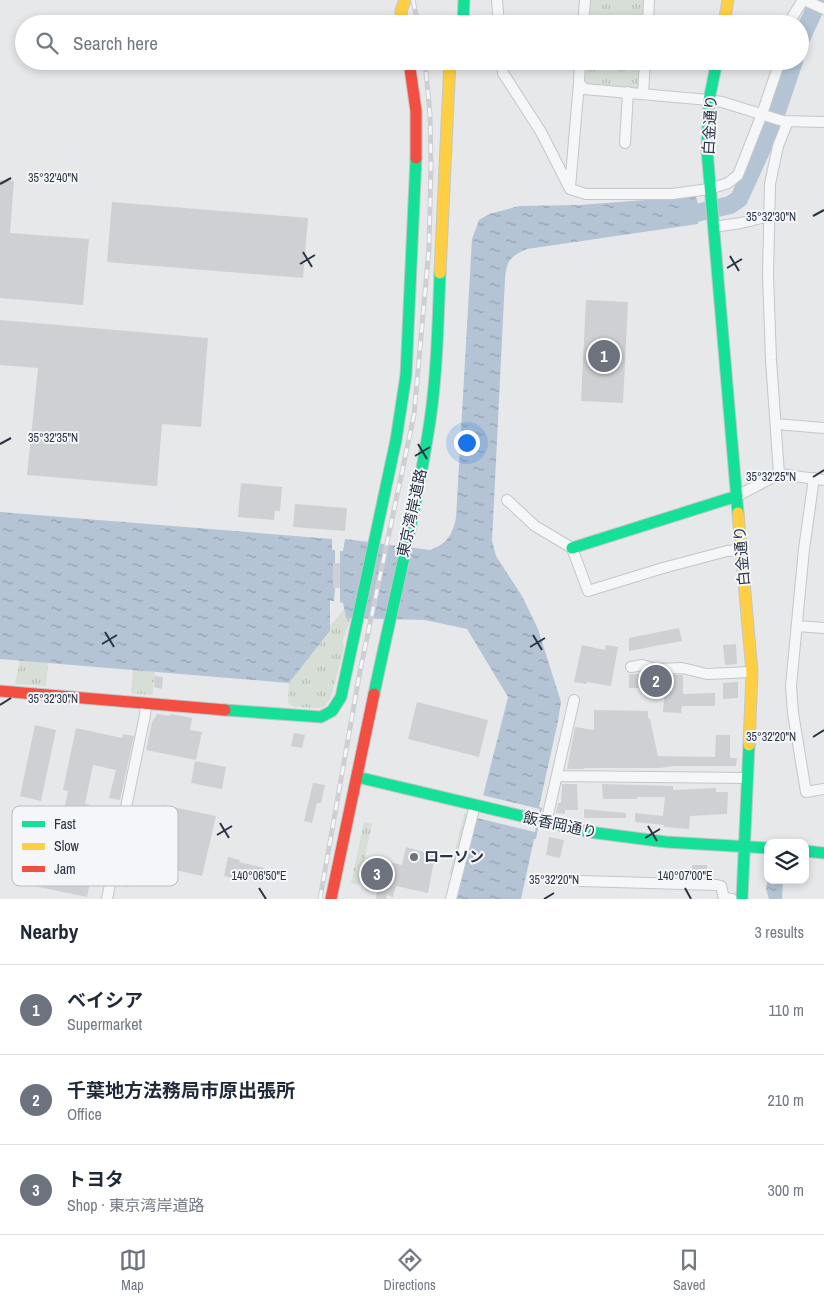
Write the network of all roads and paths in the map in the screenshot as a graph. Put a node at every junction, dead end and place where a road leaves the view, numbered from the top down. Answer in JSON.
{"nodes":[{"id":1,"x":405,"y":0,"type":"edge"},
{"id":2,"x":454,"y":0,"type":"edge"},
{"id":3,"x":464,"y":0,"type":"edge"},
{"id":4,"x":496,"y":0,"type":"edge"},
{"id":5,"x":585,"y":0,"type":"edge"},
{"id":6,"x":650,"y":0,"type":"edge"},
{"id":7,"x":728,"y":0,"type":"edge"},
{"id":8,"x":803,"y":0,"type":"edge"},
{"id":9,"x":824,"y":9,"type":"edge"},
{"id":10,"x":402,"y":15,"type":"edge"},
{"id":11,"x":453,"y":15,"type":"edge"},
{"id":12,"x":463,"y":15,"type":"edge"},
{"id":13,"x":498,"y":15,"type":"edge"},
{"id":14,"x":584,"y":15,"type":"edge"},
{"id":15,"x":649,"y":15,"type":"edge"},
{"id":16,"x":726,"y":15,"type":"edge"},
{"id":17,"x":794,"y":15,"type":"edge"},
{"id":18,"x":411,"y":70,"type":"edge"},
{"id":19,"x":450,"y":70,"type":"edge"},
{"id":20,"x":460,"y":70,"type":"edge"},
{"id":21,"x":503,"y":70,"type":"edge"},
{"id":22,"x":580,"y":70,"type":"edge"},
{"id":23,"x":644,"y":70,"type":"edge"},
{"id":24,"x":715,"y":70,"type":"edge"},
{"id":25,"x":777,"y":70,"type":"edge"},
{"id":26,"x":579,"y":83,"type":"junction"},
{"id":27,"x":628,"y":92,"type":"junction"},
{"id":28,"x":643,"y":94,"type":"junction"},
{"id":29,"x":709,"y":100,"type":"junction"},
{"id":30,"x":764,"y":115,"type":"junction"},
{"id":31,"x":786,"y":121,"type":"junction"},
{"id":32,"x":824,"y":122,"type":"edge"},
{"id":33,"x":626,"y":143,"type":"dead end"},
{"id":34,"x":570,"y":189,"type":"junction"},
{"id":35,"x":709,"y":189,"type":"junction"},
{"id":36,"x":769,"y":216,"type":"junction"},
{"id":37,"x":712,"y":227,"type":"junction"},
{"id":38,"x":776,"y":424,"type":"junction"},
{"id":39,"x":824,"y":428,"type":"edge"},
{"id":40,"x":779,"y":474,"type":"junction"},
{"id":41,"x":819,"y":479,"type":"edge"},
{"id":42,"x":737,"y":496,"type":"junction"},
{"id":43,"x":506,"y":500,"type":"dead end"},
{"id":44,"x":411,"y":546,"type":"junction"},
{"id":45,"x":572,"y":548,"type":"junction"},
{"id":46,"x":741,"y":550,"type":"junction"},
{"id":47,"x":797,"y":626,"type":"junction"},
{"id":48,"x":824,"y":628,"type":"edge"},
{"id":49,"x":631,"y":667,"type":"dead end"},
{"id":50,"x":752,"y":672,"type":"junction"},
{"id":51,"x":0,"y":691,"type":"edge"},
{"id":52,"x":574,"y":700,"type":"dead end"},
{"id":53,"x":146,"y":703,"type":"junction"},
{"id":54,"x":557,"y":776,"type":"junction"},
{"id":55,"x":362,"y":778,"type":"junction"},
{"id":56,"x":748,"y":778,"type":"junction"},
{"id":57,"x":824,"y":789,"type":"edge"},
{"id":58,"x":126,"y":806,"type":"edge"},
{"id":59,"x":477,"y":806,"type":"junction"},
{"id":60,"x":542,"y":822,"type":"junction"},
{"id":61,"x":745,"y":847,"type":"junction"},
{"id":62,"x":764,"y":848,"type":"edge"},
{"id":63,"x":809,"y":851,"type":"edge"},
{"id":64,"x":824,"y":853,"type":"edge"},
{"id":65,"x":581,"y":881,"type":"dead end"},
{"id":66,"x":110,"y":886,"type":"edge"},
{"id":67,"x":107,"y":899,"type":"edge"},
{"id":68,"x":331,"y":899,"type":"edge"},
{"id":69,"x":341,"y":899,"type":"edge"},
{"id":70,"x":451,"y":899,"type":"edge"},
{"id":71,"x":732,"y":899,"type":"edge"},
{"id":72,"x":742,"y":899,"type":"edge"}],
"edges":[{"from":1,"to":10,"type":"main road"},
{"from":2,"to":11,"type":"main road"},
{"from":3,"to":12,"type":"main road"},
{"from":4,"to":13,"type":"street"},
{"from":5,"to":14,"type":"street"},
{"from":6,"to":15,"type":"street"},
{"from":7,"to":16,"type":"main road"},
{"from":8,"to":9,"type":"street"},
{"from":8,"to":17,"type":"street"},
{"from":18,"to":53,"type":"main road"},
{"from":19,"to":44,"type":"main road","name":"東京湾岸道路"},
{"from":20,"to":44,"type":"main road","name":"東京湾岸道路"},
{"from":21,"to":34,"type":"street"},
{"from":22,"to":26,"type":"street"},
{"from":23,"to":28,"type":"street"},
{"from":24,"to":29,"type":"main road","name":"白金通り"},
{"from":25,"to":30,"type":"street"},
{"from":26,"to":27,"type":"street"},
{"from":26,"to":34,"type":"street"},
{"from":27,"to":28,"type":"street"},
{"from":27,"to":33,"type":"street"},
{"from":28,"to":29,"type":"street"},
{"from":29,"to":30,"type":"street"},
{"from":29,"to":35,"type":"main road","name":"白金通り"},
{"from":30,"to":31,"type":"street"},
{"from":30,"to":35,"type":"street"},
{"from":31,"to":32,"type":"street"},
{"from":31,"to":36,"type":"street"},
{"from":34,"to":35,"type":"street"},
{"from":35,"to":37,"type":"main road","name":"白金通り"},
{"from":36,"to":37,"type":"street"},
{"from":36,"to":38,"type":"street"},
{"from":37,"to":42,"type":"main road","name":"白金通り"},
{"from":38,"to":39,"type":"street"},
{"from":38,"to":40,"type":"street"},
{"from":40,"to":41,"type":"street"},
{"from":40,"to":42,"type":"street"},
{"from":41,"to":47,"type":"street"},
{"from":42,"to":45,"type":"main road"},
{"from":42,"to":46,"type":"main road","name":"白金通り"},
{"from":43,"to":45,"type":"street"},
{"from":44,"to":55,"type":"main road","name":"東京湾岸道路"},
{"from":45,"to":46,"type":"street"},
{"from":46,"to":50,"type":"main road","name":"白金通り"},
{"from":47,"to":48,"type":"street"},
{"from":47,"to":57,"type":"street"},
{"from":49,"to":50,"type":"street"},
{"from":50,"to":56,"type":"main road","name":"白金通り"},
{"from":51,"to":53,"type":"main road"},
{"from":52,"to":54,"type":"street"},
{"from":53,"to":58,"type":"street"},
{"from":54,"to":56,"type":"street"},
{"from":54,"to":60,"type":"street"},
{"from":55,"to":59,"type":"main road","name":"飯香岡通り"},
{"from":55,"to":68,"type":"main road","name":"東京湾岸道路"},
{"from":55,"to":69,"type":"main road","name":"東京湾岸道路"},
{"from":56,"to":61,"type":"main road","name":"白金通り"},
{"from":59,"to":60,"type":"main road","name":"飯香岡通り"},
{"from":59,"to":70,"type":"street"},
{"from":60,"to":61,"type":"main road","name":"飯香岡通り"},
{"from":61,"to":62,"type":"main road","name":"飯香岡通り"},
{"from":61,"to":72,"type":"main road","name":"白金通り"},
{"from":63,"to":64,"type":"main road"},
{"from":65,"to":71,"type":"street"},
{"from":66,"to":67,"type":"street"}]}
